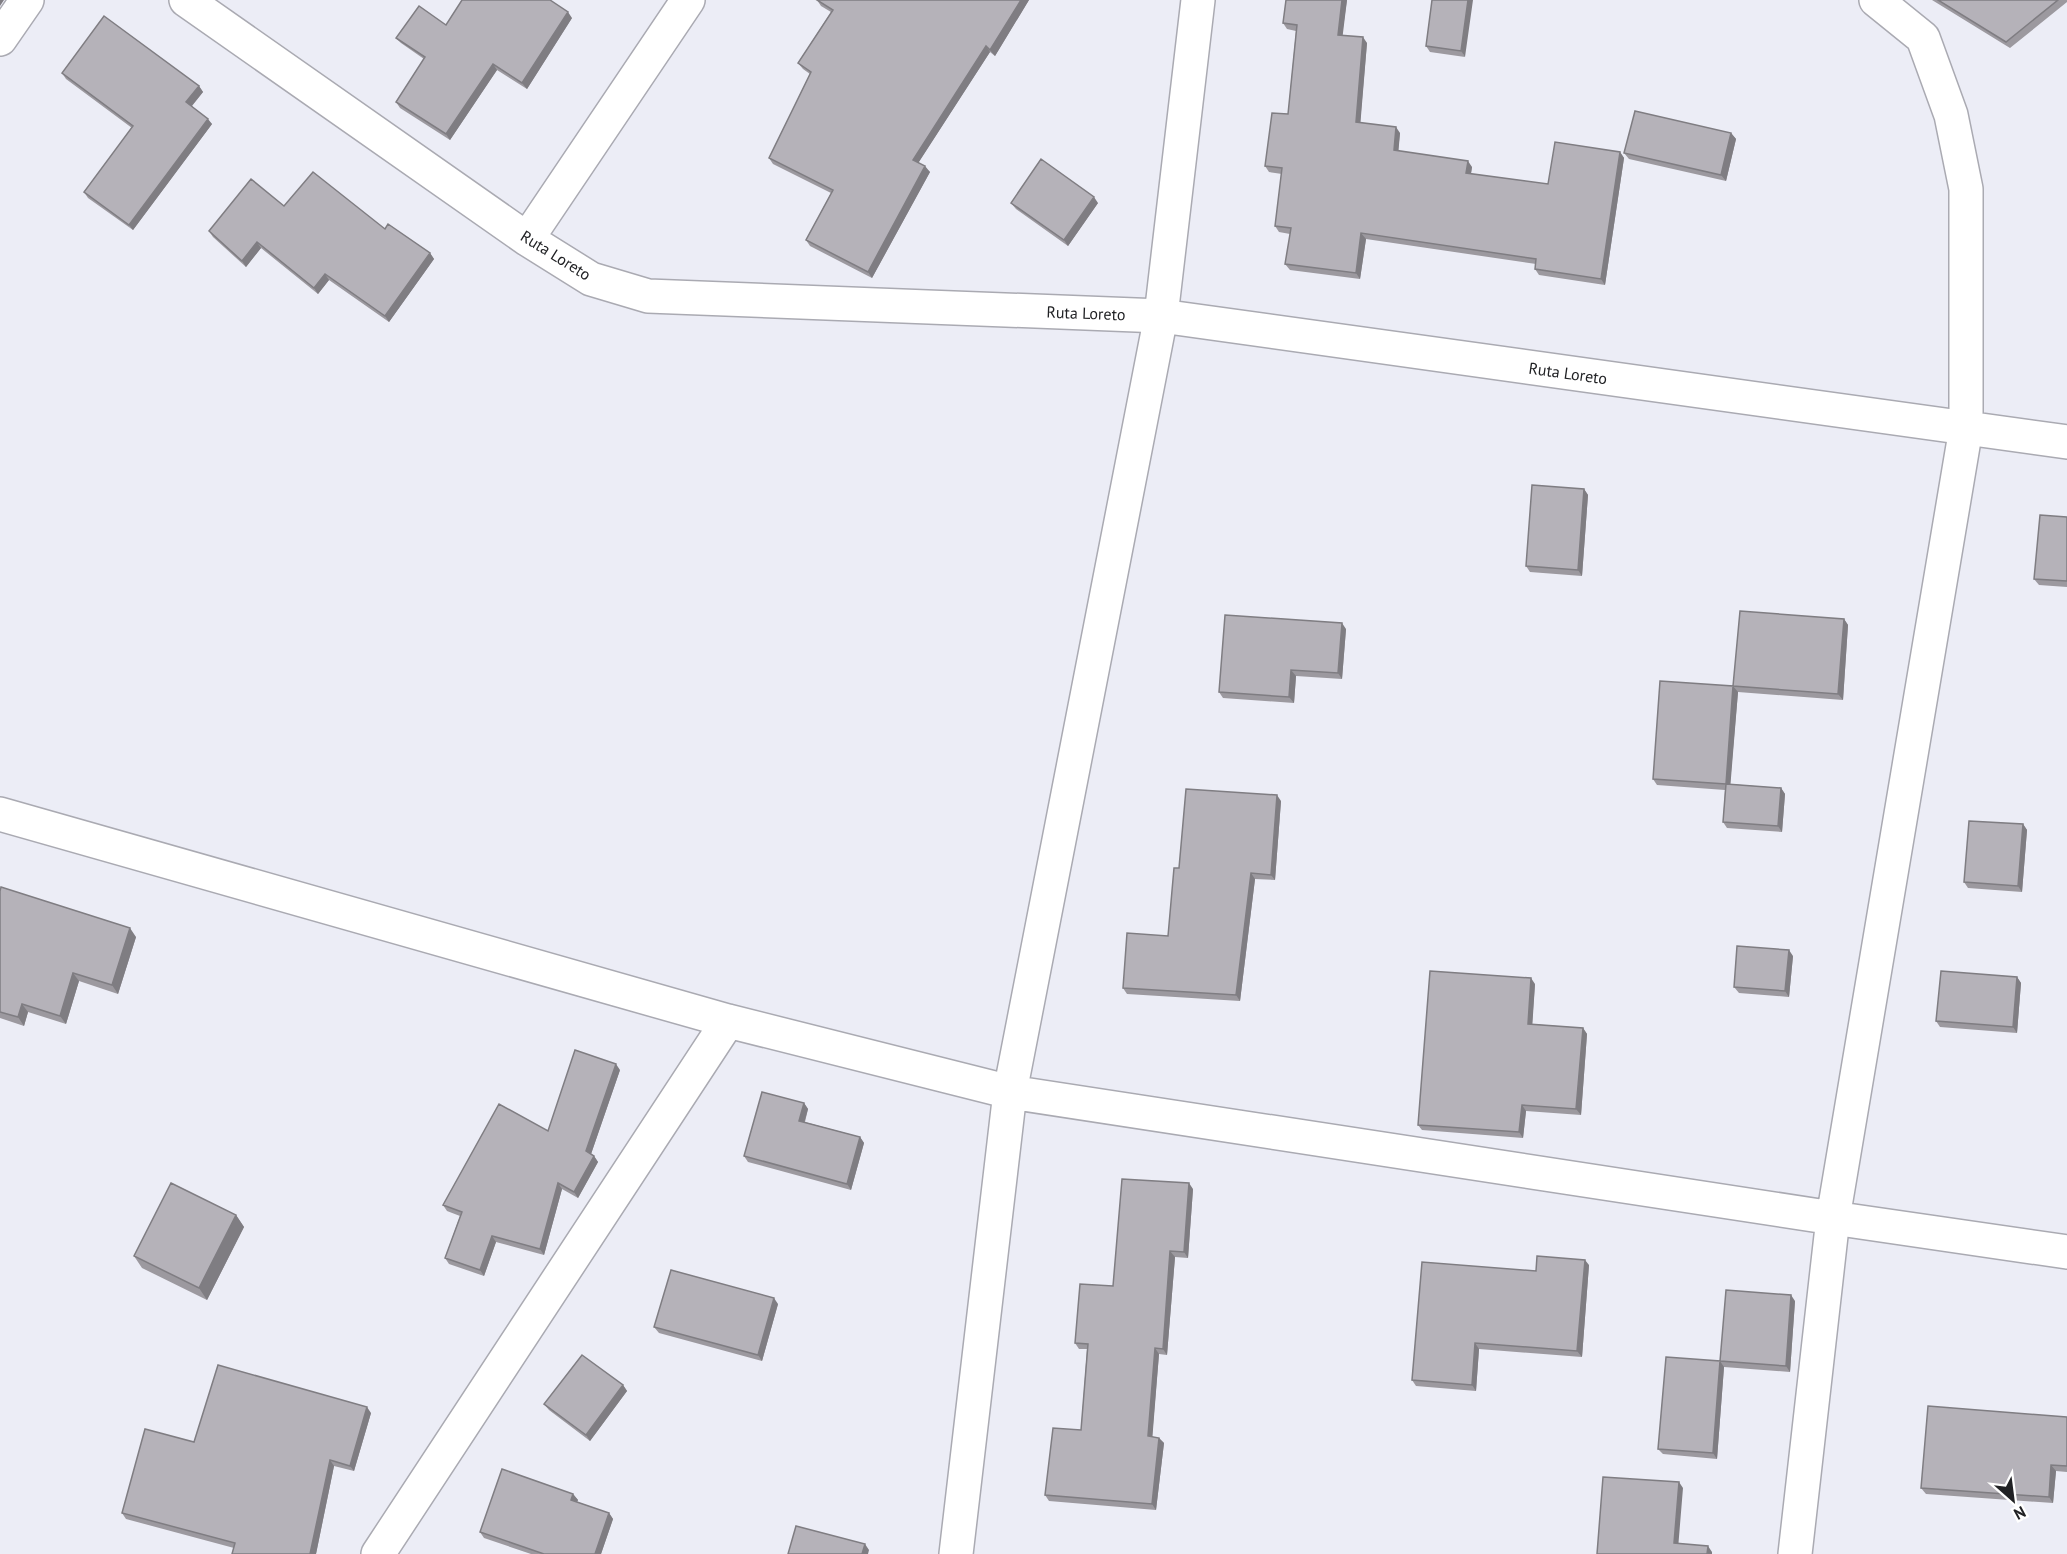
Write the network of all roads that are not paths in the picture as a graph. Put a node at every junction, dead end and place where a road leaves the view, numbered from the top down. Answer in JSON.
{"nodes":[{"id":1,"x":27,"y":0,"type":"edge"},
{"id":2,"x":186,"y":0,"type":"edge"},
{"id":3,"x":688,"y":0,"type":"edge"},
{"id":4,"x":1198,"y":0,"type":"edge"},
{"id":5,"x":1876,"y":0,"type":"edge"},
{"id":6,"x":0,"y":39,"type":"edge"},
{"id":7,"x":527,"y":239,"type":"junction"},
{"id":8,"x":1161,"y":316,"type":"junction"},
{"id":9,"x":1966,"y":428,"type":"junction"},
{"id":10,"x":2067,"y":442,"type":"edge"},
{"id":11,"x":0,"y":814,"type":"edge"},
{"id":12,"x":728,"y":1021,"type":"junction"},
{"id":13,"x":1010,"y":1092,"type":"junction"},
{"id":14,"x":1833,"y":1218,"type":"junction"},
{"id":15,"x":2067,"y":1252,"type":"edge"},
{"id":16,"x":378,"y":1554,"type":"edge"},
{"id":17,"x":956,"y":1554,"type":"edge"},
{"id":18,"x":1795,"y":1554,"type":"edge"}],
"edges":[{"from":1,"to":6,"type":"street"},
{"from":2,"to":7,"type":"street","name":"Ruta Loreto"},
{"from":3,"to":7,"type":"street"},
{"from":4,"to":8,"type":"street"},
{"from":5,"to":9,"type":"street"},
{"from":7,"to":8,"type":"street","name":"Ruta Loreto"},
{"from":8,"to":9,"type":"street","name":"Ruta Loreto"},
{"from":8,"to":13,"type":"street"},
{"from":9,"to":10,"type":"street","name":"Ruta Loreto"},
{"from":9,"to":14,"type":"street"},
{"from":11,"to":12,"type":"street"},
{"from":12,"to":13,"type":"street"},
{"from":12,"to":16,"type":"street"},
{"from":13,"to":14,"type":"street"},
{"from":13,"to":17,"type":"street"},
{"from":14,"to":15,"type":"street"},
{"from":14,"to":18,"type":"street"}]}
